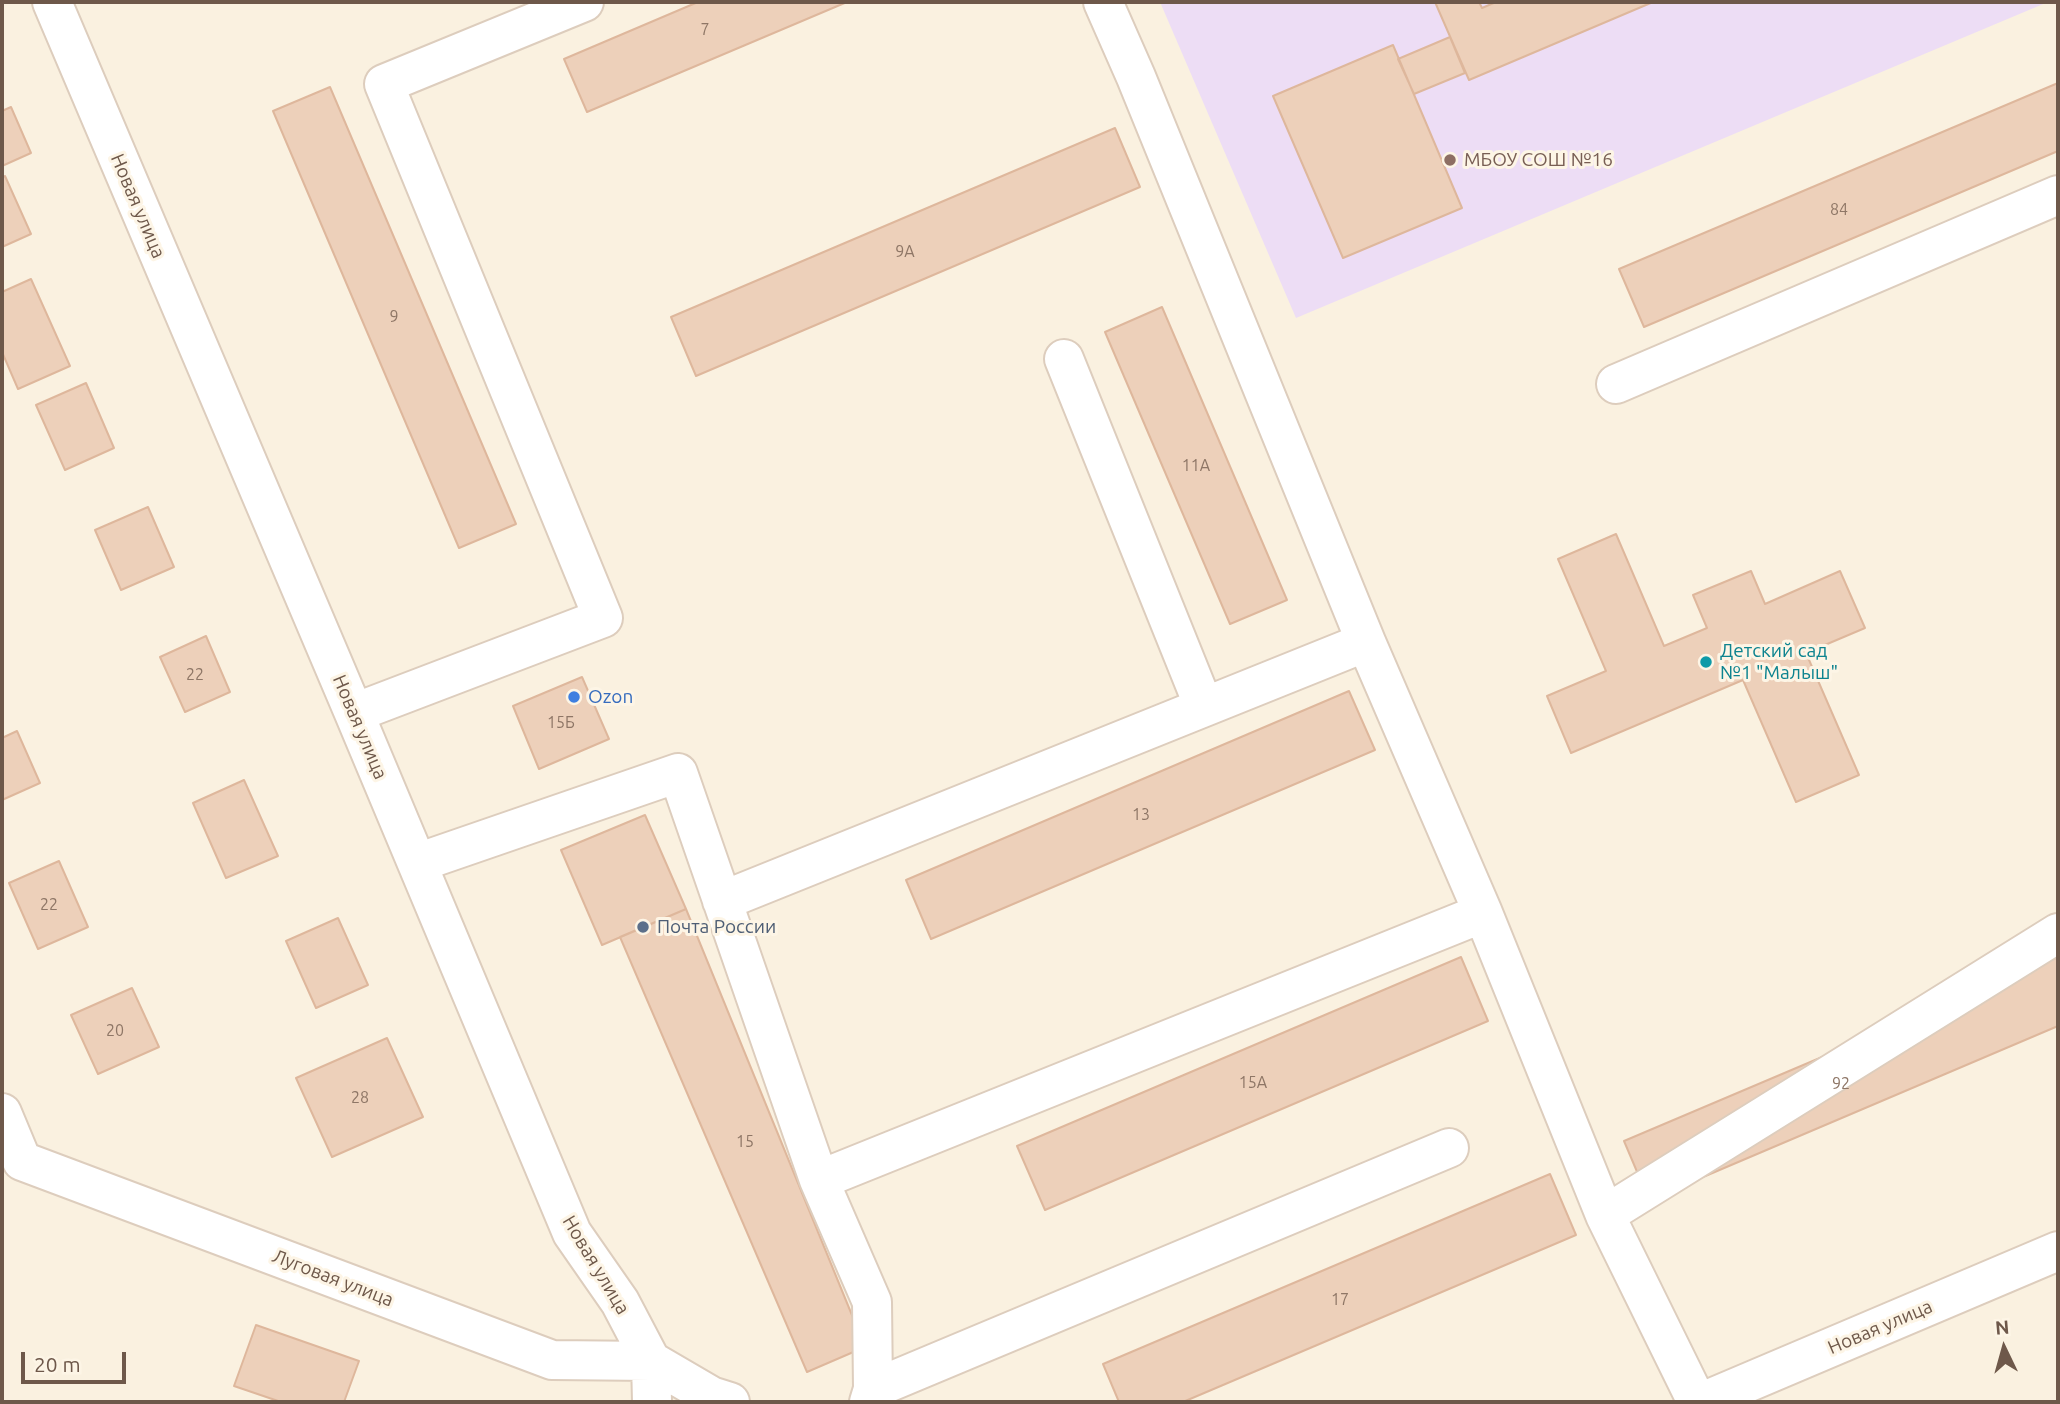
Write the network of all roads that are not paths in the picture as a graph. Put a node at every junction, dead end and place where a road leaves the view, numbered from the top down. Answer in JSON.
{"nodes":[{"id":1,"x":52,"y":2,"type":"edge"},
{"id":2,"x":584,"y":2,"type":"edge"},
{"id":3,"x":1103,"y":2,"type":"edge"},
{"id":4,"x":2058,"y":195,"type":"edge"},
{"id":5,"x":1064,"y":359,"type":"dead end"},
{"id":6,"x":1616,"y":384,"type":"dead end"},
{"id":7,"x":1366,"y":642,"type":"junction"},
{"id":8,"x":1204,"y":707,"type":"junction"},
{"id":9,"x":354,"y":713,"type":"junction"},
{"id":10,"x":417,"y":863,"type":"junction"},
{"id":11,"x":722,"y":901,"type":"junction"},
{"id":12,"x":1483,"y":913,"type":"junction"},
{"id":13,"x":2058,"y":933,"type":"edge"},
{"id":14,"x":2,"y":1113,"type":"edge"},
{"id":15,"x":1449,"y":1148,"type":"dead end"},
{"id":16,"x":12,"y":1164,"type":"edge"},
{"id":17,"x":819,"y":1180,"type":"junction"},
{"id":18,"x":1605,"y":1215,"type":"junction"},
{"id":19,"x":2058,"y":1251,"type":"edge"},
{"id":20,"x":650,"y":1361,"type":"junction"},
{"id":21,"x":871,"y":1395,"type":"edge"},
{"id":22,"x":652,"y":1402,"type":"edge"},
{"id":23,"x":730,"y":1402,"type":"edge"},
{"id":24,"x":1699,"y":1402,"type":"edge"}],
"edges":[{"from":1,"to":9,"type":"street","name":"Новая улица"},
{"from":2,"to":9,"type":"street"},
{"from":3,"to":7,"type":"street"},
{"from":4,"to":6,"type":"street"},
{"from":5,"to":8,"type":"street"},
{"from":7,"to":8,"type":"street"},
{"from":7,"to":12,"type":"street"},
{"from":8,"to":11,"type":"street"},
{"from":9,"to":10,"type":"street","name":"Новая улица"},
{"from":10,"to":11,"type":"street"},
{"from":10,"to":20,"type":"street","name":"Новая улица"},
{"from":11,"to":17,"type":"street"},
{"from":12,"to":17,"type":"street"},
{"from":12,"to":18,"type":"street"},
{"from":13,"to":18,"type":"street"},
{"from":14,"to":16,"type":"street","name":"Луговая улица"},
{"from":15,"to":21,"type":"street"},
{"from":16,"to":20,"type":"street","name":"Луговая улица"},
{"from":17,"to":21,"type":"street"},
{"from":18,"to":24,"type":"street"},
{"from":19,"to":24,"type":"street","name":"Новая улица"},
{"from":20,"to":22,"type":"street"},
{"from":20,"to":23,"type":"street"}]}
